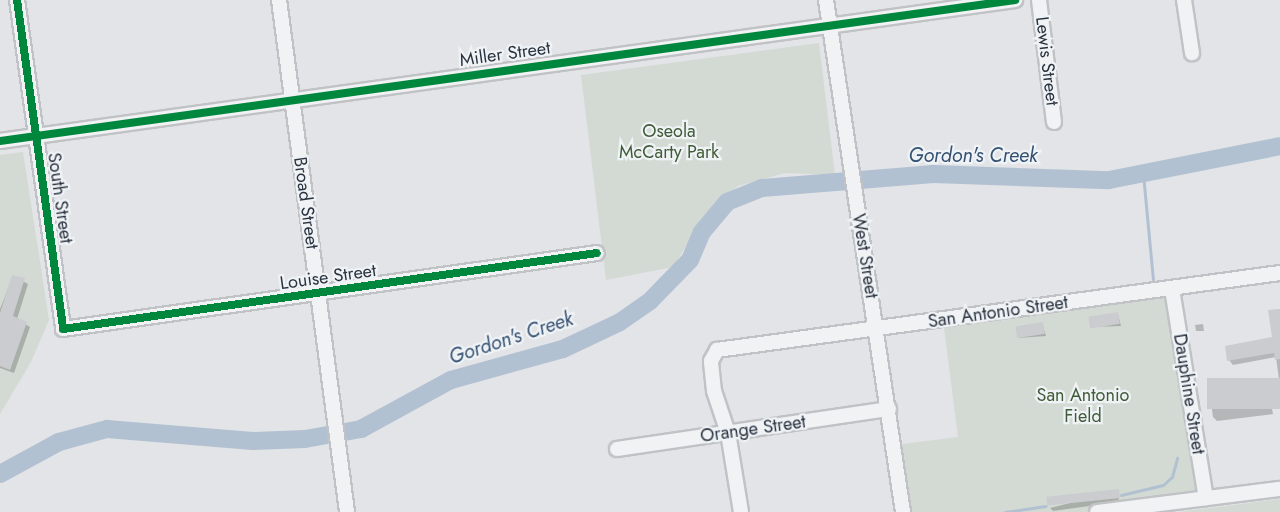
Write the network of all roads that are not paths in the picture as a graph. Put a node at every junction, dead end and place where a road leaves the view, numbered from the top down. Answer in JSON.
{"nodes":[{"id":1,"x":18,"y":0,"type":"edge"},
{"id":2,"x":279,"y":0,"type":"edge"},
{"id":3,"x":826,"y":0,"type":"edge"},
{"id":4,"x":1015,"y":0,"type":"edge"},
{"id":5,"x":1039,"y":0,"type":"edge"},
{"id":6,"x":1184,"y":0,"type":"edge"},
{"id":7,"x":830,"y":25,"type":"junction"},
{"id":8,"x":1192,"y":52,"type":"dead end"},
{"id":9,"x":292,"y":99,"type":"junction"},
{"id":10,"x":1054,"y":122,"type":"dead end"},
{"id":11,"x":36,"y":135,"type":"junction"},
{"id":12,"x":0,"y":141,"type":"edge"},
{"id":13,"x":597,"y":253,"type":"dead end"},
{"id":14,"x":1280,"y":273,"type":"edge"},
{"id":15,"x":1172,"y":290,"type":"junction"},
{"id":16,"x":318,"y":293,"type":"junction"},
{"id":17,"x":876,"y":328,"type":"junction"},
{"id":18,"x":63,"y":329,"type":"joint"},
{"id":19,"x":889,"y":409,"type":"junction"},
{"id":20,"x":728,"y":433,"type":"junction"},
{"id":21,"x":616,"y":449,"type":"dead end"},
{"id":22,"x":1280,"y":489,"type":"edge"},
{"id":23,"x":1206,"y":498,"type":"junction"},
{"id":24,"x":347,"y":512,"type":"edge"},
{"id":25,"x":741,"y":512,"type":"edge"},
{"id":26,"x":903,"y":512,"type":"edge"},
{"id":27,"x":1097,"y":512,"type":"edge"}],
"edges":[{"from":1,"to":11,"type":"street","name":"South Street"},
{"from":2,"to":9,"type":"street","name":"Broad Street"},
{"from":3,"to":7,"type":"street","name":"West Street"},
{"from":4,"to":7,"type":"street","name":"Miller Street"},
{"from":5,"to":10,"type":"street","name":"Lewis Street"},
{"from":6,"to":8,"type":"street"},
{"from":7,"to":9,"type":"street","name":"Miller Street"},
{"from":7,"to":17,"type":"street","name":"West Street"},
{"from":9,"to":11,"type":"street","name":"Miller Street"},
{"from":9,"to":16,"type":"street","name":"Broad Street"},
{"from":11,"to":12,"type":"street","name":"Miller Street"},
{"from":11,"to":18,"type":"street","name":"South Street"},
{"from":13,"to":16,"type":"street","name":"Louise Street"},
{"from":14,"to":15,"type":"street","name":"San Antonio Street"},
{"from":15,"to":17,"type":"street","name":"San Antonio Street"},
{"from":15,"to":23,"type":"street","name":"Dauphine Street"},
{"from":16,"to":18,"type":"street","name":"Louise Street"},
{"from":16,"to":24,"type":"street","name":"Broad Street"},
{"from":17,"to":19,"type":"street","name":"West Street"},
{"from":17,"to":20,"type":"street","name":"San Antonio Street"},
{"from":19,"to":20,"type":"street","name":"Orange Street"},
{"from":19,"to":26,"type":"street","name":"West Street"},
{"from":20,"to":21,"type":"street","name":"Orange Street"},
{"from":20,"to":25,"type":"street"},
{"from":22,"to":23,"type":"street"},
{"from":23,"to":27,"type":"street"}]}
